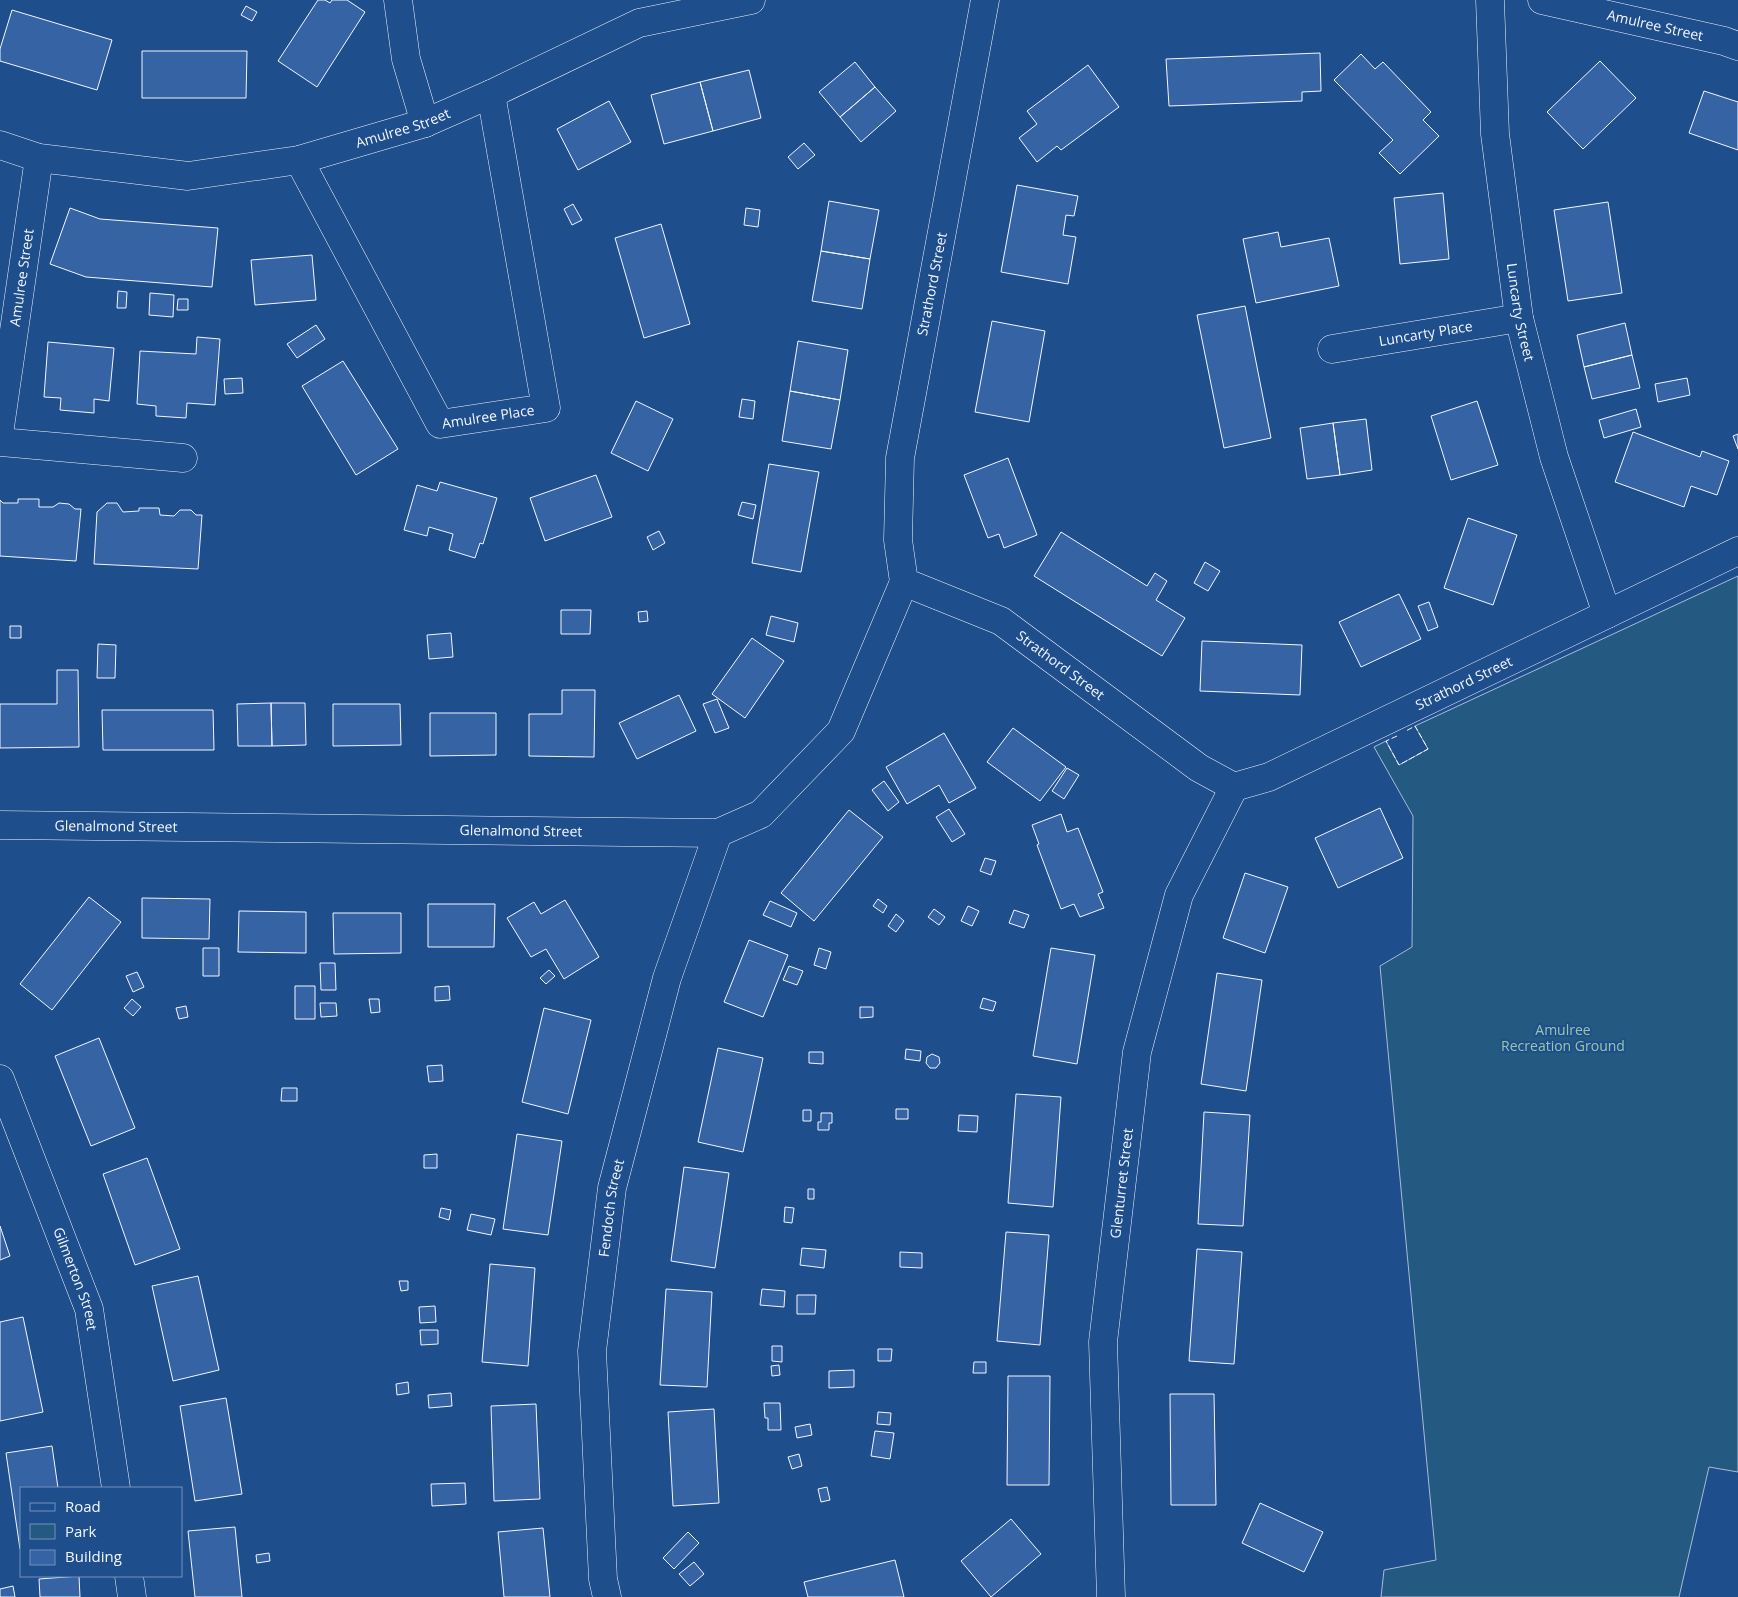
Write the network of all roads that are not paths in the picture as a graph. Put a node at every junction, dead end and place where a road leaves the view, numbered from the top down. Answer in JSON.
{"nodes":[{"id":1,"x":398,"y":0,"type":"edge"},
{"id":2,"x":751,"y":0,"type":"edge"},
{"id":3,"x":986,"y":0,"type":"edge"},
{"id":4,"x":1490,"y":0,"type":"edge"},
{"id":5,"x":1542,"y":0,"type":"edge"},
{"id":6,"x":1738,"y":46,"type":"edge"},
{"id":7,"x":491,"y":94,"type":"junction"},
{"id":8,"x":425,"y":123,"type":"junction"},
{"id":9,"x":0,"y":145,"type":"edge"},
{"id":10,"x":39,"y":158,"type":"junction"},
{"id":11,"x":299,"y":160,"type":"junction"},
{"id":12,"x":1519,"y":318,"type":"junction"},
{"id":13,"x":1332,"y":349,"type":"dead end"},
{"id":14,"x":0,"y":426,"type":"edge"},
{"id":15,"x":0,"y":442,"type":"edge"},
{"id":16,"x":183,"y":458,"type":"dead end"},
{"id":17,"x":1738,"y":551,"type":"edge"},
{"id":18,"x":904,"y":582,"type":"junction"},
{"id":19,"x":1607,"y":614,"type":"junction"},
{"id":20,"x":1234,"y":787,"type":"junction"},
{"id":21,"x":0,"y":825,"type":"edge"},
{"id":22,"x":718,"y":833,"type":"junction"},
{"id":23,"x":0,"y":1079,"type":"edge"},
{"id":24,"x":116,"y":1487,"type":"edge"},
{"id":25,"x":129,"y":1577,"type":"edge"},
{"id":26,"x":132,"y":1597,"type":"edge"},
{"id":27,"x":607,"y":1597,"type":"edge"},
{"id":28,"x":1111,"y":1597,"type":"edge"}],
"edges":[{"from":1,"to":8,"type":"street"},
{"from":2,"to":7,"type":"street","name":"Amulree Street"},
{"from":3,"to":18,"type":"street","name":"Strathord Street"},
{"from":4,"to":12,"type":"street","name":"Luncarty Street"},
{"from":5,"to":6,"type":"street","name":"Amulree Street"},
{"from":7,"to":8,"type":"street","name":"Amulree Street"},
{"from":7,"to":11,"type":"street","name":"Amulree Place"},
{"from":8,"to":11,"type":"street","name":"Amulree Street"},
{"from":9,"to":10,"type":"street","name":"Amulree Street"},
{"from":10,"to":11,"type":"street","name":"Amulree Street"},
{"from":10,"to":14,"type":"street","name":"Amulree Street"},
{"from":12,"to":13,"type":"street","name":"Luncarty Place"},
{"from":12,"to":19,"type":"street","name":"Luncarty Street"},
{"from":15,"to":16,"type":"street"},
{"from":17,"to":19,"type":"street","name":"Strathord Street"},
{"from":18,"to":20,"type":"street","name":"Strathord Street"},
{"from":18,"to":22,"type":"street","name":"Glenalmond Street"},
{"from":19,"to":20,"type":"street","name":"Strathord Street"},
{"from":20,"to":28,"type":"street","name":"Glenturret Street"},
{"from":21,"to":22,"type":"street","name":"Glenalmond Street"},
{"from":22,"to":27,"type":"street","name":"Fendoch Street"},
{"from":23,"to":24,"type":"street","name":"Gilmerton Street"},
{"from":25,"to":26,"type":"street"}]}
